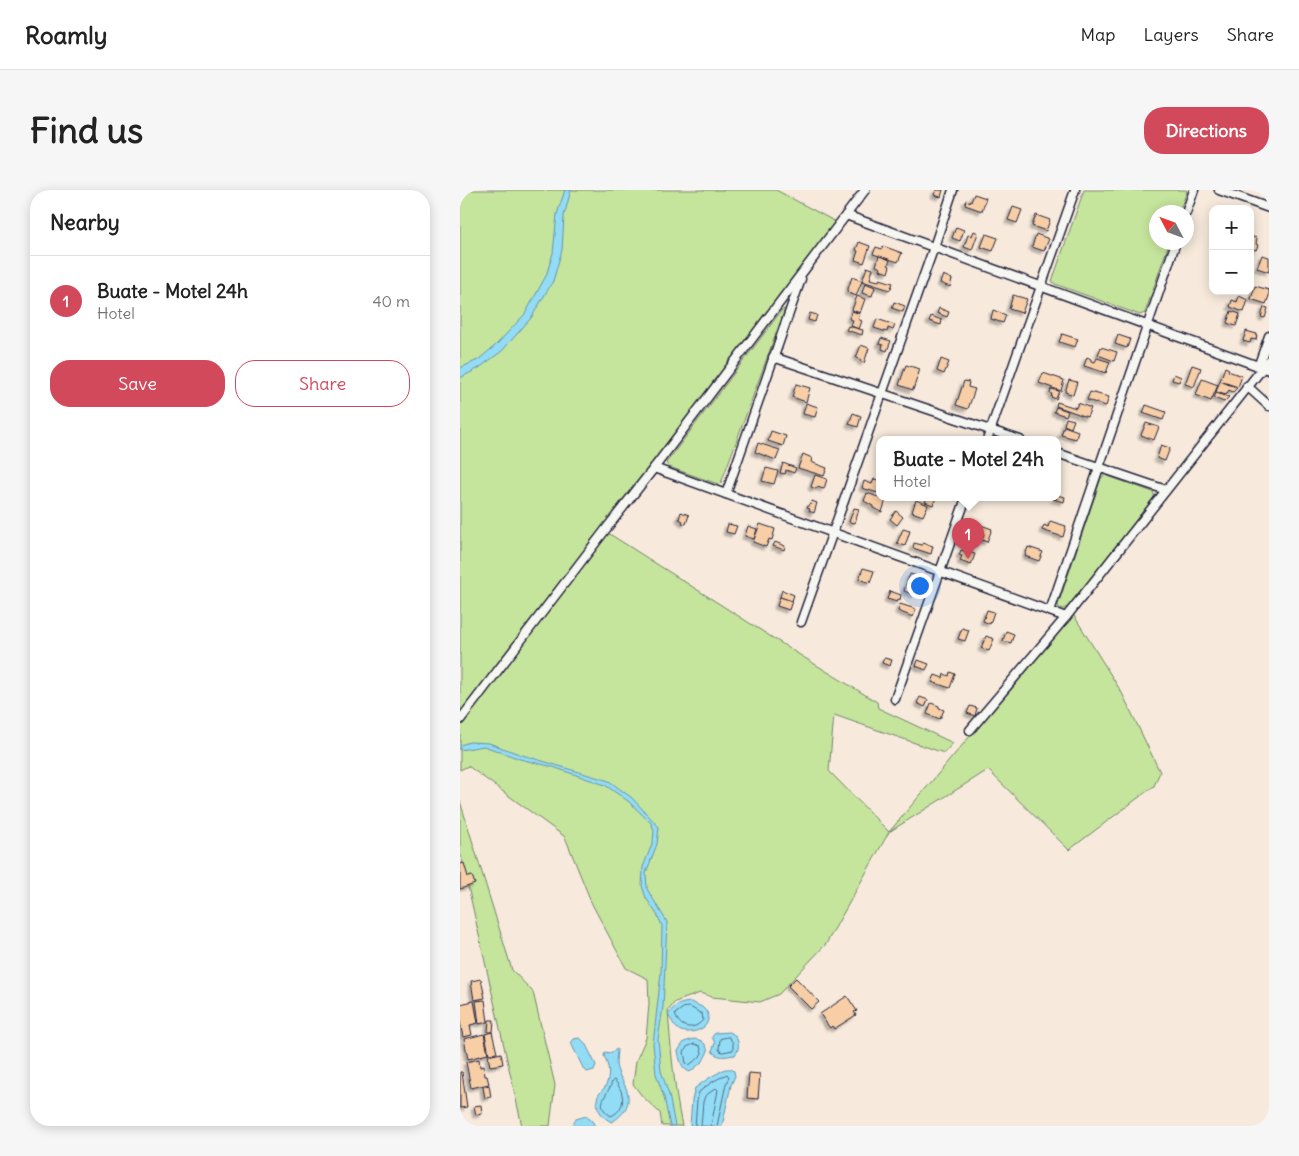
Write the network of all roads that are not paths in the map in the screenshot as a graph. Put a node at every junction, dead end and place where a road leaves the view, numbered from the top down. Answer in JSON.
{"nodes":[{"id":1,"x":865,"y":190,"type":"edge"},
{"id":2,"x":953,"y":190,"type":"edge"},
{"id":3,"x":1076,"y":190,"type":"edge"},
{"id":4,"x":1194,"y":190,"type":"edge"},
{"id":5,"x":1219,"y":190,"type":"edge"},
{"id":6,"x":1189,"y":205,"type":"edge"},
{"id":7,"x":1269,"y":208,"type":"edge"},
{"id":8,"x":846,"y":215,"type":"junction"},
{"id":9,"x":934,"y":247,"type":"junction"},
{"id":10,"x":1173,"y":250,"type":"edge"},
{"id":11,"x":803,"y":271,"type":"junction"},
{"id":12,"x":1041,"y":287,"type":"junction"},
{"id":13,"x":1148,"y":326,"type":"junction"},
{"id":14,"x":1269,"y":336,"type":"edge"},
{"id":15,"x":773,"y":357,"type":"junction"},
{"id":16,"x":1265,"y":364,"type":"edge"},
{"id":17,"x":1247,"y":386,"type":"junction"},
{"id":18,"x":882,"y":394,"type":"junction"},
{"id":19,"x":1269,"y":406,"type":"edge"},
{"id":20,"x":990,"y":430,"type":"junction"},
{"id":21,"x":988,"y":436,"type":"edge"},
{"id":22,"x":1008,"y":436,"type":"edge"},
{"id":23,"x":1061,"y":454,"type":"edge"},
{"id":24,"x":1100,"y":467,"type":"junction"},
{"id":25,"x":654,"y":468,"type":"junction"},
{"id":26,"x":1166,"y":490,"type":"junction"},
{"id":27,"x":726,"y":494,"type":"junction"},
{"id":28,"x":965,"y":501,"type":"edge"},
{"id":29,"x":833,"y":533,"type":"junction"},
{"id":30,"x":940,"y":571,"type":"junction"},
{"id":31,"x":1050,"y":611,"type":"junction"},
{"id":32,"x":1066,"y":617,"type":"junction"},
{"id":33,"x":801,"y":622,"type":"dead end"},
{"id":34,"x":895,"y":699,"type":"dead end"},
{"id":35,"x":460,"y":720,"type":"edge"},
{"id":36,"x":970,"y":730,"type":"dead end"}],
"edges":[{"from":1,"to":8,"type":"street"},
{"from":2,"to":9,"type":"street"},
{"from":3,"to":12,"type":"street"},
{"from":4,"to":6,"type":"street"},
{"from":5,"to":7,"type":"street"},
{"from":8,"to":9,"type":"street"},
{"from":8,"to":11,"type":"street"},
{"from":9,"to":12,"type":"street"},
{"from":9,"to":18,"type":"street"},
{"from":10,"to":13,"type":"street"},
{"from":11,"to":15,"type":"street"},
{"from":11,"to":25,"type":"street"},
{"from":12,"to":13,"type":"street"},
{"from":12,"to":20,"type":"street"},
{"from":13,"to":16,"type":"street"},
{"from":13,"to":24,"type":"street"},
{"from":14,"to":16,"type":"street"},
{"from":15,"to":18,"type":"street"},
{"from":15,"to":27,"type":"street"},
{"from":16,"to":17,"type":"street"},
{"from":17,"to":19,"type":"street"},
{"from":17,"to":26,"type":"street"},
{"from":18,"to":20,"type":"street"},
{"from":18,"to":29,"type":"street"},
{"from":20,"to":21,"type":"street"},
{"from":20,"to":22,"type":"street"},
{"from":23,"to":24,"type":"street"},
{"from":24,"to":26,"type":"street"},
{"from":24,"to":31,"type":"street"},
{"from":25,"to":27,"type":"street"},
{"from":25,"to":35,"type":"street"},
{"from":26,"to":32,"type":"street"},
{"from":27,"to":29,"type":"street"},
{"from":28,"to":30,"type":"street"},
{"from":29,"to":30,"type":"street"},
{"from":29,"to":33,"type":"street"},
{"from":30,"to":31,"type":"street"},
{"from":30,"to":34,"type":"street"},
{"from":31,"to":32,"type":"street"},
{"from":32,"to":36,"type":"street"}]}
